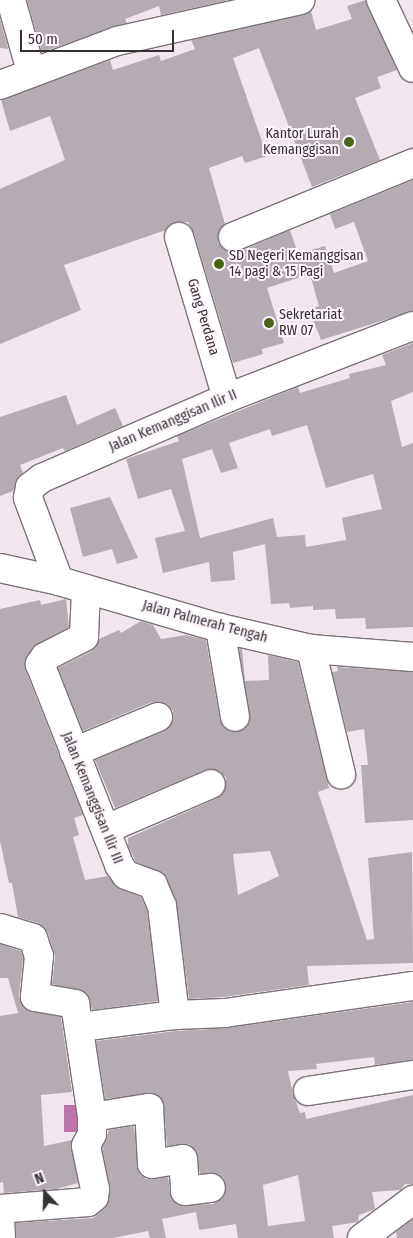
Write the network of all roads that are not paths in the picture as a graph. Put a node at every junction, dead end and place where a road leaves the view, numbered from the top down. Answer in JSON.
{"nodes":[{"id":1,"x":11,"y":0,"type":"edge"},
{"id":2,"x":300,"y":0,"type":"edge"},
{"id":3,"x":381,"y":0,"type":"edge"},
{"id":4,"x":413,"y":68,"type":"edge"},
{"id":5,"x":31,"y":71,"type":"junction"},
{"id":6,"x":0,"y":85,"type":"edge"},
{"id":7,"x":413,"y":163,"type":"edge"},
{"id":8,"x":179,"y":238,"type":"dead end"},
{"id":9,"x":233,"y":238,"type":"dead end"},
{"id":10,"x":413,"y":326,"type":"edge"},
{"id":11,"x":227,"y":398,"type":"junction"},
{"id":12,"x":0,"y":568,"type":"edge"},
{"id":13,"x":59,"y":581,"type":"junction"},
{"id":14,"x":86,"y":589,"type":"junction"},
{"id":15,"x":220,"y":628,"type":"junction"},
{"id":16,"x":311,"y":649,"type":"junction"},
{"id":17,"x":413,"y":657,"type":"edge"},
{"id":18,"x":158,"y":717,"type":"dead end"},
{"id":19,"x":235,"y":717,"type":"dead end"},
{"id":20,"x":74,"y":752,"type":"junction"},
{"id":21,"x":341,"y":774,"type":"dead end"},
{"id":22,"x":211,"y":784,"type":"dead end"},
{"id":23,"x":106,"y":829,"type":"junction"},
{"id":24,"x":0,"y":928,"type":"edge"},
{"id":25,"x":413,"y":986,"type":"edge"},
{"id":26,"x":175,"y":1015,"type":"junction"},
{"id":27,"x":80,"y":1027,"type":"junction"},
{"id":28,"x":413,"y":1075,"type":"edge"},
{"id":29,"x":308,"y":1090,"type":"dead end"},
{"id":30,"x":92,"y":1117,"type":"junction"},
{"id":31,"x":211,"y":1188,"type":"dead end"},
{"id":32,"x":413,"y":1200,"type":"edge"},
{"id":33,"x":0,"y":1209,"type":"edge"},
{"id":34,"x":0,"y":1219,"type":"edge"},
{"id":35,"x":373,"y":1235,"type":"edge"},
{"id":36,"x":1,"y":1238,"type":"edge"}],
"edges":[{"from":1,"to":5,"type":"street"},
{"from":2,"to":5,"type":"street"},
{"from":3,"to":4,"type":"street"},
{"from":5,"to":6,"type":"street"},
{"from":7,"to":9,"type":"street"},
{"from":8,"to":11,"type":"street","name":"Gang Perdana"},
{"from":10,"to":11,"type":"street","name":"Jalan Kemanggisan Ilir II"},
{"from":11,"to":13,"type":"street","name":"Jalan Kemanggisan Ilir II"},
{"from":12,"to":13,"type":"street","name":"Jalan Palmerah Tengah"},
{"from":13,"to":14,"type":"street","name":"Jalan Palmerah Tengah"},
{"from":14,"to":15,"type":"street","name":"Jalan Palmerah Tengah"},
{"from":14,"to":20,"type":"street","name":"Jalan Kemanggisan Ilir III"},
{"from":15,"to":16,"type":"street","name":"Jalan Palmerah Tengah"},
{"from":15,"to":19,"type":"street"},
{"from":16,"to":17,"type":"street","name":"Jalan Palmerah Tengah"},
{"from":16,"to":21,"type":"street"},
{"from":18,"to":20,"type":"street"},
{"from":20,"to":23,"type":"street","name":"Jalan Kemanggisan Ilir III"},
{"from":22,"to":23,"type":"street"},
{"from":23,"to":26,"type":"street","name":"Jalan Kemanggisan Ilir III"},
{"from":24,"to":27,"type":"street"},
{"from":25,"to":26,"type":"street"},
{"from":26,"to":27,"type":"street"},
{"from":27,"to":30,"type":"street"},
{"from":28,"to":29,"type":"street"},
{"from":30,"to":31,"type":"street"},
{"from":30,"to":33,"type":"street"},
{"from":32,"to":35,"type":"street"},
{"from":34,"to":36,"type":"street"}]}
